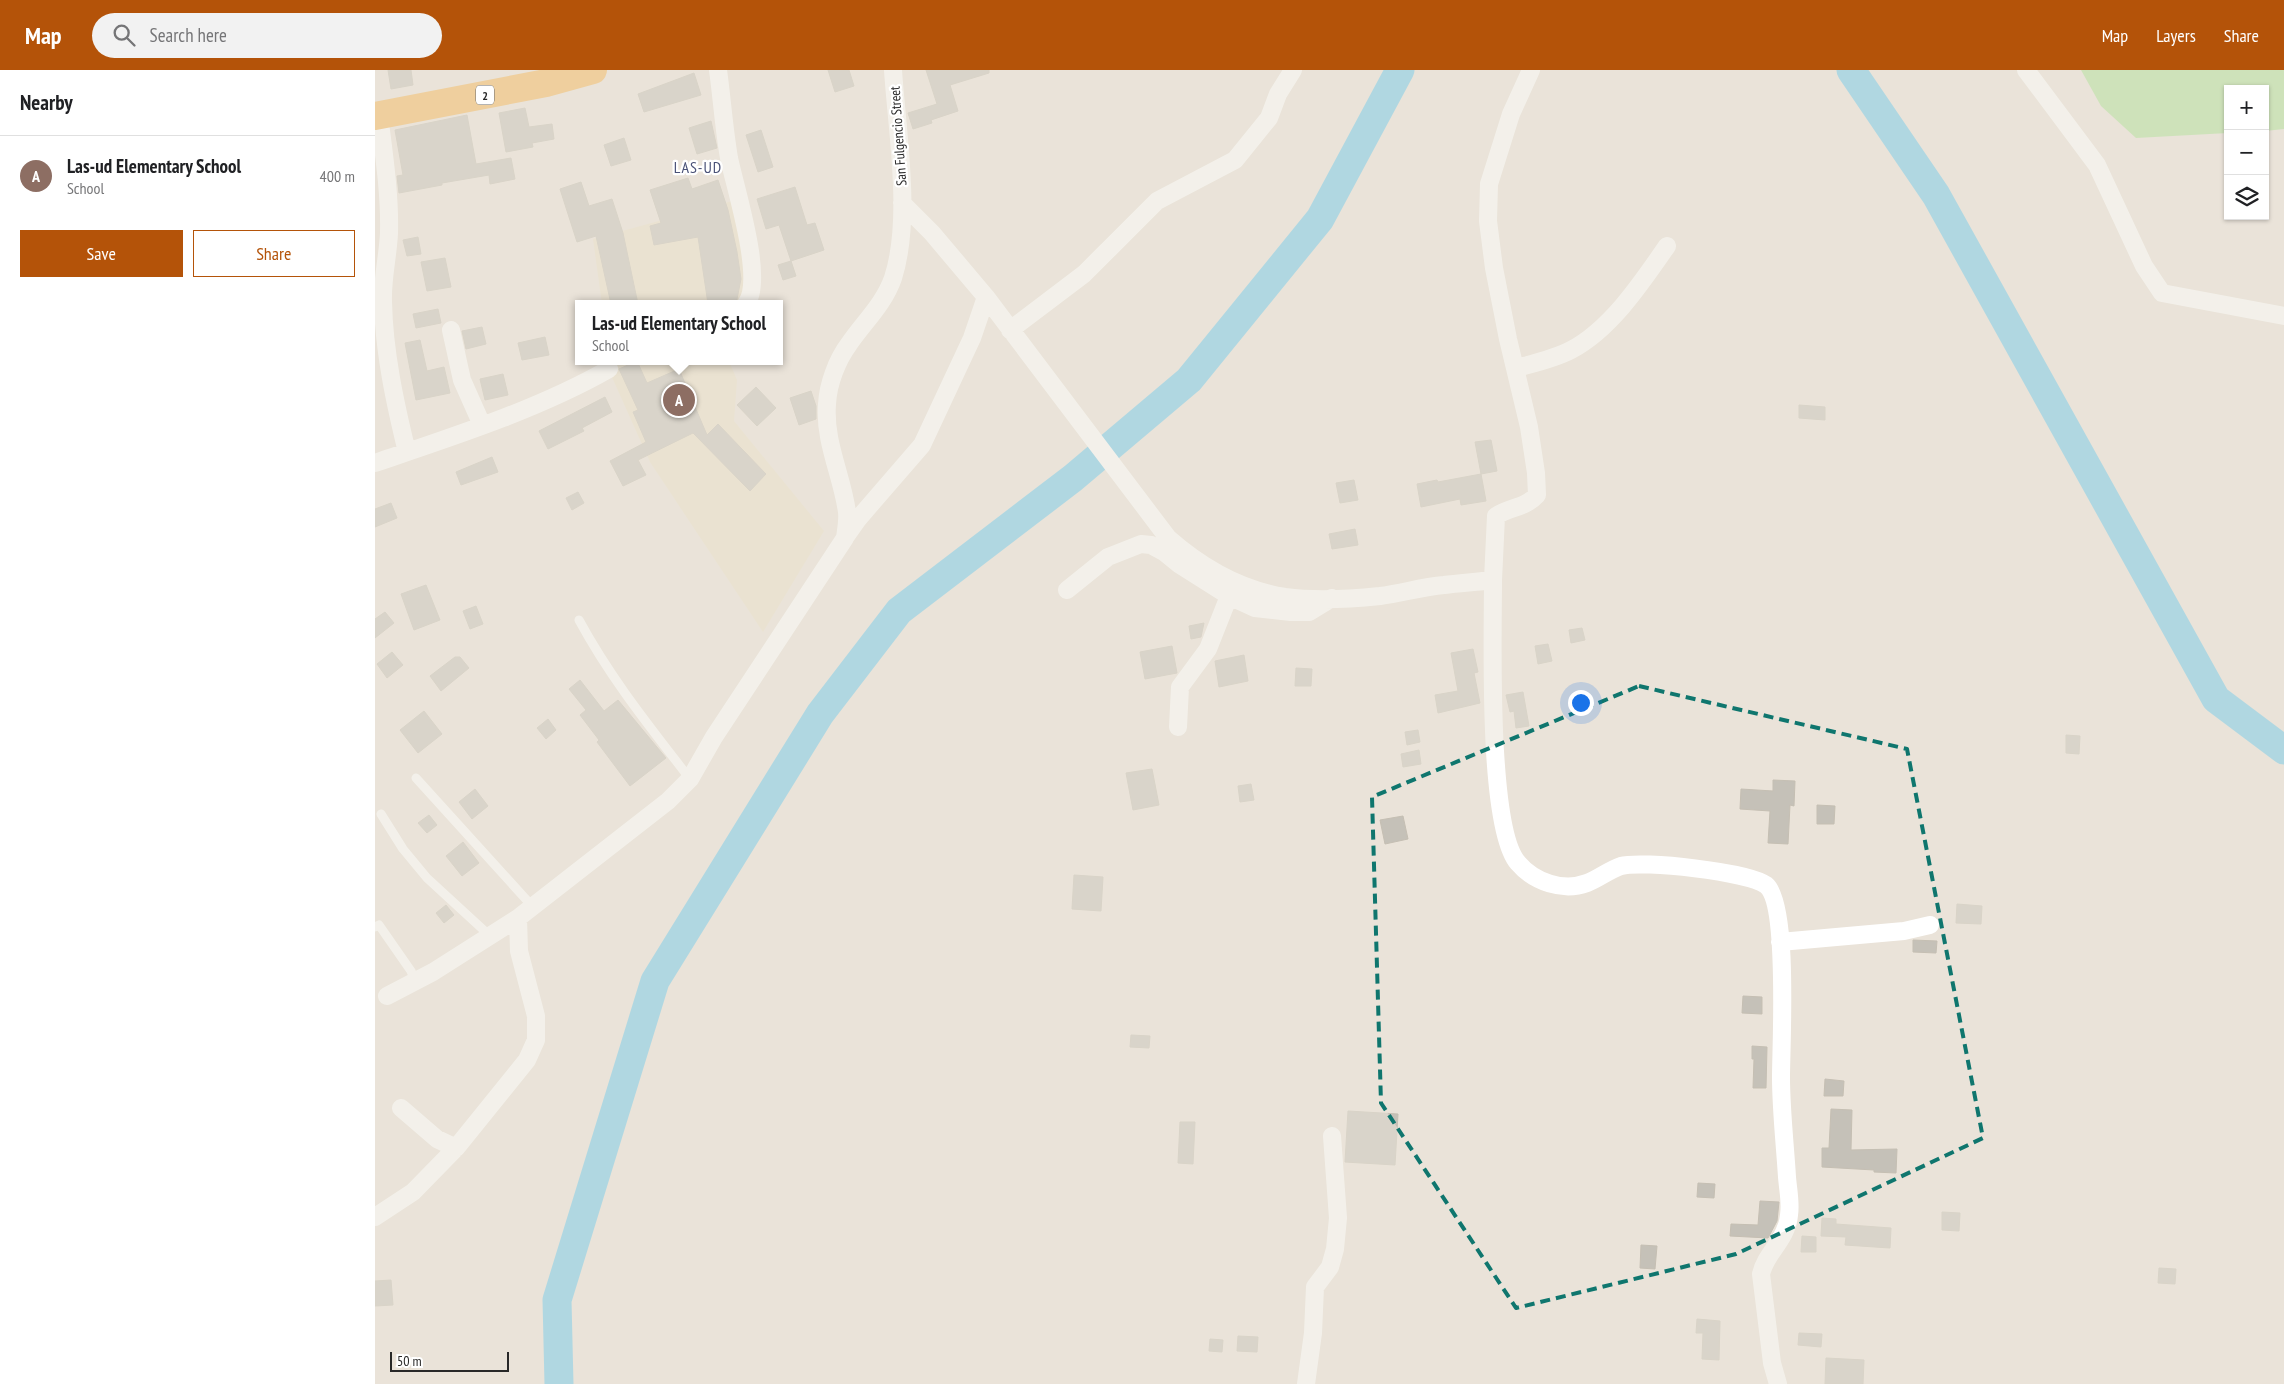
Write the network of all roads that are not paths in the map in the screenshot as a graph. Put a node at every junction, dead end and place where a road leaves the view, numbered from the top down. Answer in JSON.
{"nodes":[{"id":1,"x":593,"y":70,"type":"edge"},
{"id":2,"x":718,"y":70,"type":"edge"},
{"id":3,"x":893,"y":70,"type":"edge"},
{"id":4,"x":1293,"y":70,"type":"edge"},
{"id":5,"x":1531,"y":70,"type":"edge"},
{"id":6,"x":2026,"y":70,"type":"edge"},
{"id":7,"x":377,"y":116,"type":"edge"},
{"id":8,"x":902,"y":203,"type":"junction"},
{"id":9,"x":1667,"y":246,"type":"dead end"},
{"id":10,"x":986,"y":298,"type":"junction"},
{"id":11,"x":748,"y":300,"type":"edge"},
{"id":12,"x":2284,"y":316,"type":"edge"},
{"id":13,"x":451,"y":330,"type":"dead end"},
{"id":14,"x":1014,"y":335,"type":"junction"},
{"id":15,"x":613,"y":366,"type":"edge"},
{"id":16,"x":1516,"y":368,"type":"junction"},
{"id":17,"x":482,"y":425,"type":"junction"},
{"id":18,"x":407,"y":452,"type":"junction"},
{"id":19,"x":375,"y":463,"type":"edge"},
{"id":20,"x":845,"y":538,"type":"junction"},
{"id":21,"x":1493,"y":580,"type":"junction"},
{"id":22,"x":1067,"y":590,"type":"dead end"},
{"id":23,"x":1229,"y":596,"type":"junction"},
{"id":24,"x":1333,"y":598,"type":"junction"},
{"id":25,"x":579,"y":620,"type":"dead end"},
{"id":26,"x":1178,"y":727,"type":"dead end"},
{"id":27,"x":416,"y":778,"type":"dead end"},
{"id":28,"x":690,"y":780,"type":"junction"},
{"id":29,"x":381,"y":814,"type":"dead end"},
{"id":30,"x":533,"y":907,"type":"junction"},
{"id":31,"x":518,"y":918,"type":"junction"},
{"id":32,"x":1929,"y":925,"type":"dead end"},
{"id":33,"x":375,"y":927,"type":"edge"},
{"id":34,"x":489,"y":934,"type":"junction"},
{"id":35,"x":1780,"y":942,"type":"junction"},
{"id":36,"x":415,"y":981,"type":"junction"},
{"id":37,"x":387,"y":996,"type":"dead end"},
{"id":38,"x":401,"y":1108,"type":"dead end"},
{"id":39,"x":1331,"y":1136,"type":"dead end"},
{"id":40,"x":456,"y":1148,"type":"junction"},
{"id":41,"x":375,"y":1217,"type":"edge"},
{"id":42,"x":1306,"y":1384,"type":"edge"},
{"id":43,"x":1778,"y":1384,"type":"edge"}],
"edges":[{"from":1,"to":7,"type":"highway","number":"2"},
{"from":2,"to":11,"type":"street"},
{"from":3,"to":8,"type":"street","name":"San Fulgencio Street"},
{"from":4,"to":14,"type":"street"},
{"from":5,"to":16,"type":"street"},
{"from":6,"to":12,"type":"street"},
{"from":7,"to":18,"type":"street"},
{"from":8,"to":10,"type":"street"},
{"from":8,"to":20,"type":"street","name":"San Fulgencio Street"},
{"from":9,"to":16,"type":"street"},
{"from":10,"to":14,"type":"street"},
{"from":10,"to":20,"type":"street"},
{"from":13,"to":17,"type":"street"},
{"from":14,"to":24,"type":"street"},
{"from":15,"to":17,"type":"street"},
{"from":16,"to":21,"type":"street"},
{"from":17,"to":18,"type":"street"},
{"from":18,"to":19,"type":"street"},
{"from":20,"to":28,"type":"street"},
{"from":21,"to":24,"type":"street"},
{"from":21,"to":35,"type":"street"},
{"from":22,"to":23,"type":"street"},
{"from":23,"to":24,"type":"street"},
{"from":23,"to":26,"type":"street"},
{"from":25,"to":28,"type":"lane"},
{"from":27,"to":30,"type":"lane"},
{"from":28,"to":30,"type":"street"},
{"from":29,"to":34,"type":"lane"},
{"from":30,"to":31,"type":"street"},
{"from":31,"to":34,"type":"street"},
{"from":31,"to":40,"type":"street"},
{"from":32,"to":35,"type":"street"},
{"from":33,"to":36,"type":"lane"},
{"from":34,"to":36,"type":"street"},
{"from":35,"to":43,"type":"street"},
{"from":36,"to":37,"type":"street"},
{"from":38,"to":40,"type":"street"},
{"from":39,"to":42,"type":"street"},
{"from":40,"to":41,"type":"street"}]}
